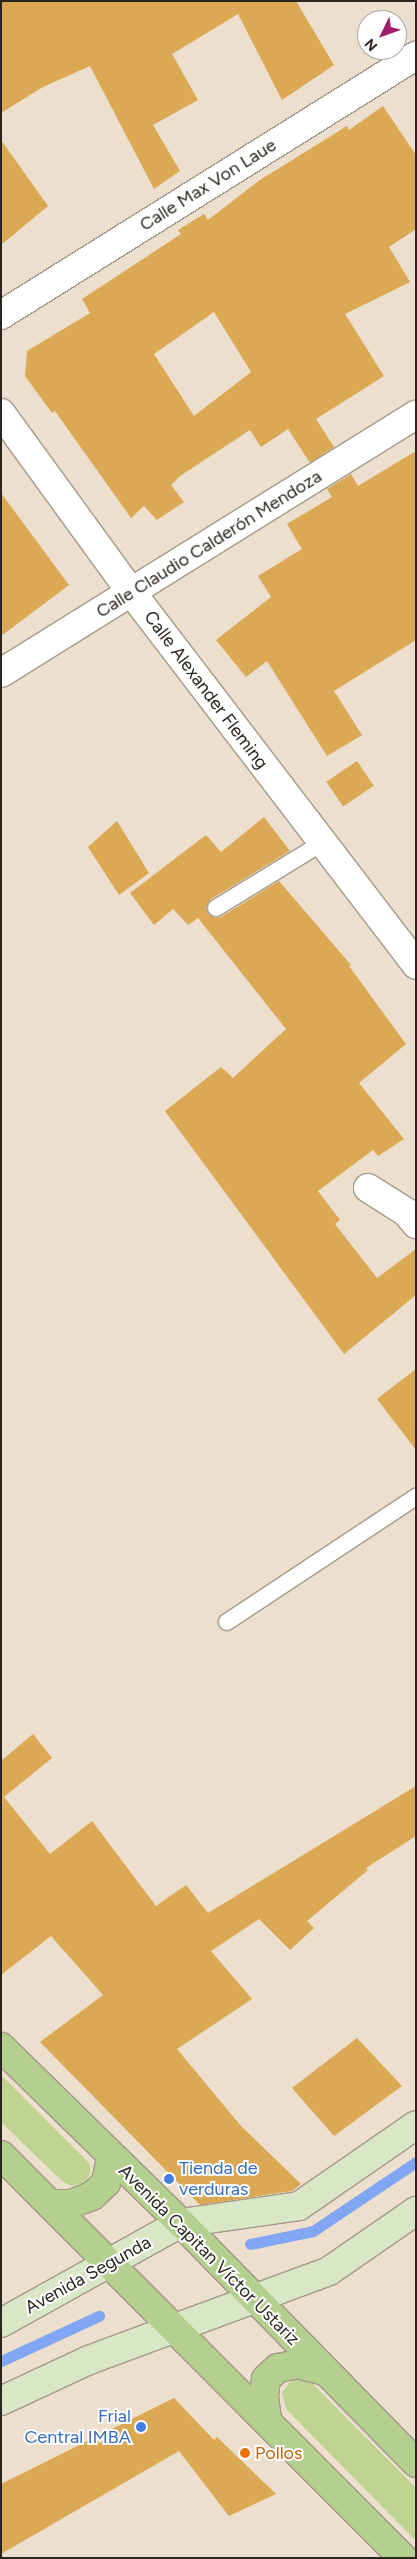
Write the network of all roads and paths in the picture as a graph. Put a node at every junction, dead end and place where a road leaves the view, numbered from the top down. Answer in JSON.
{"nodes":[{"id":1,"x":416,"y":56,"type":"edge"},
{"id":2,"x":1,"y":315,"type":"edge"},
{"id":3,"x":1,"y":413,"type":"edge"},
{"id":4,"x":416,"y":415,"type":"edge"},
{"id":5,"x":132,"y":593,"type":"junction"},
{"id":6,"x":1,"y":673,"type":"edge"},
{"id":7,"x":322,"y":843,"type":"junction"},
{"id":8,"x":216,"y":908,"type":"dead end"},
{"id":9,"x":416,"y":965,"type":"edge"},
{"id":10,"x":368,"y":1188,"type":"dead end"},
{"id":11,"x":416,"y":1224,"type":"edge"},
{"id":12,"x":416,"y":1497,"type":"edge"},
{"id":13,"x":227,"y":1622,"type":"dead end"},
{"id":14,"x":1,"y":2048,"type":"edge"},
{"id":15,"x":416,"y":2125,"type":"edge"},
{"id":16,"x":1,"y":2155,"type":"edge"},
{"id":17,"x":112,"y":2157,"type":"junction"},
{"id":18,"x":51,"y":2204,"type":"junction"},
{"id":19,"x":416,"y":2211,"type":"edge"},
{"id":20,"x":181,"y":2223,"type":"junction"},
{"id":21,"x":110,"y":2264,"type":"junction"},
{"id":22,"x":254,"y":2300,"type":"junction"},
{"id":23,"x":1,"y":2323,"type":"edge"},
{"id":24,"x":175,"y":2329,"type":"junction"},
{"id":25,"x":325,"y":2371,"type":"junction"},
{"id":26,"x":1,"y":2401,"type":"edge"},
{"id":27,"x":267,"y":2420,"type":"junction"},
{"id":28,"x":416,"y":2463,"type":"edge"},
{"id":29,"x":403,"y":2558,"type":"edge"}],
"edges":[{"from":1,"to":2,"type":"street","name":"Calle Max Von Laue"},
{"from":3,"to":5,"type":"street","name":"Calle Alexander Fleming"},
{"from":4,"to":5,"type":"street","name":"Calle Claudio Calderón Mendoza"},
{"from":5,"to":6,"type":"street","name":"Calle Claudio Calderón Mendoza"},
{"from":5,"to":7,"type":"street","name":"Calle Alexander Fleming"},
{"from":7,"to":8,"type":"lane"},
{"from":7,"to":9,"type":"street","name":"Calle Alexander Fleming"},
{"from":10,"to":11,"type":"street"},
{"from":12,"to":13,"type":"lane"},
{"from":14,"to":17,"type":"main road","name":"Avenida Capitan Víctor Ustariz"},
{"from":15,"to":20,"type":"main road","name":"Avenida Segunda"},
{"from":16,"to":18,"type":"main road"},
{"from":17,"to":18,"type":"main road"},
{"from":17,"to":20,"type":"main road","name":"Avenida Capitan Víctor Ustariz"},
{"from":18,"to":21,"type":"main road"},
{"from":19,"to":22,"type":"main road"},
{"from":20,"to":21,"type":"main road","name":"Avenida Segunda"},
{"from":20,"to":22,"type":"main road","name":"Avenida Capitan Víctor Ustariz"},
{"from":21,"to":23,"type":"main road","name":"Avenida Segunda"},
{"from":21,"to":24,"type":"main road"},
{"from":22,"to":24,"type":"main road"},
{"from":22,"to":25,"type":"main road","name":"Avenida Capitan Víctor Ustariz"},
{"from":24,"to":26,"type":"main road"},
{"from":24,"to":27,"type":"main road"},
{"from":25,"to":27,"type":"main road"},
{"from":25,"to":28,"type":"main road","name":"Avenida Capitan Víctor Ustariz"},
{"from":27,"to":29,"type":"main road"}]}
